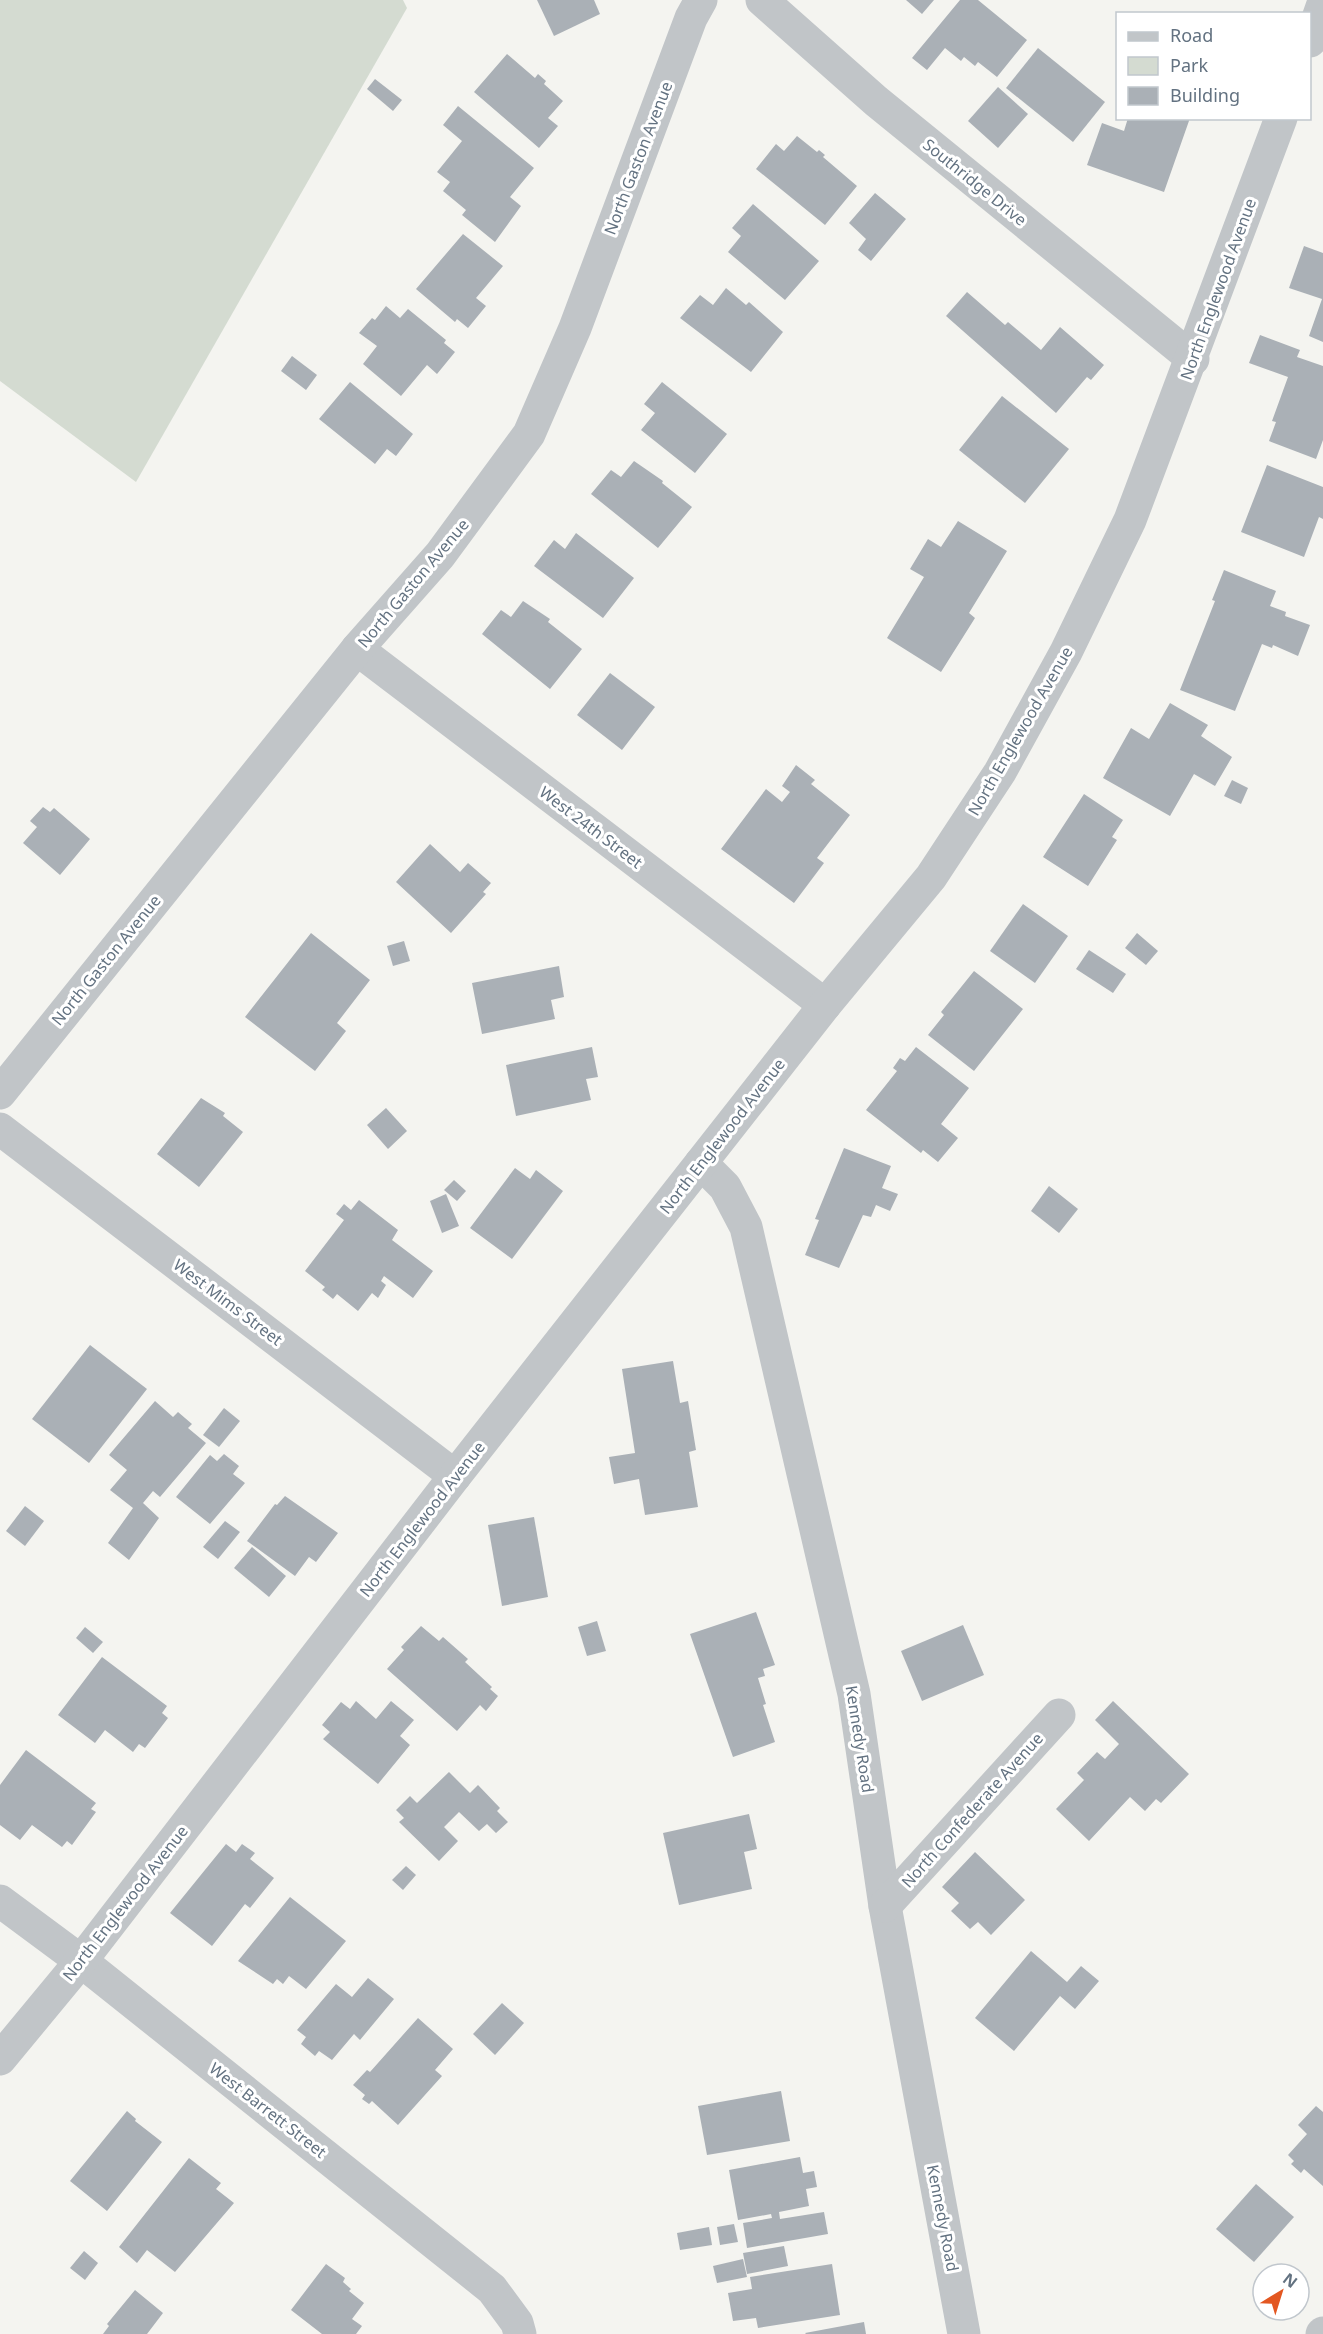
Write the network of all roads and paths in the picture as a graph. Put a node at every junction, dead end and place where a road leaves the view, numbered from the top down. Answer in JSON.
{"nodes":[{"id":1,"x":700,"y":0,"type":"edge"},
{"id":2,"x":762,"y":0,"type":"edge"},
{"id":3,"x":1323,"y":4,"type":"edge"},
{"id":4,"x":1311,"y":38,"type":"edge"},
{"id":5,"x":1280,"y":120,"type":"edge"},
{"id":6,"x":1193,"y":359,"type":"junction"},
{"id":7,"x":357,"y":649,"type":"junction"},
{"id":8,"x":825,"y":1005,"type":"junction"},
{"id":9,"x":0,"y":1093,"type":"edge"},
{"id":10,"x":0,"y":1129,"type":"edge"},
{"id":11,"x":701,"y":1163,"type":"junction"},
{"id":12,"x":455,"y":1476,"type":"junction"},
{"id":13,"x":1059,"y":1715,"type":"dead end"},
{"id":14,"x":0,"y":1901,"type":"edge"},
{"id":15,"x":885,"y":1906,"type":"junction"},
{"id":16,"x":81,"y":1961,"type":"junction"},
{"id":17,"x":0,"y":2059,"type":"edge"},
{"id":18,"x":520,"y":2334,"type":"edge"},
{"id":19,"x":964,"y":2334,"type":"edge"}],
"edges":[{"from":1,"to":7,"type":"street","name":"North Gaston Avenue"},
{"from":2,"to":6,"type":"street","name":"Southridge Drive"},
{"from":3,"to":4,"type":"street"},
{"from":5,"to":6,"type":"street","name":"North Englewood Avenue"},
{"from":6,"to":8,"type":"street","name":"North Englewood Avenue"},
{"from":7,"to":8,"type":"street","name":"West 24th Street"},
{"from":7,"to":9,"type":"street","name":"North Gaston Avenue"},
{"from":8,"to":11,"type":"street","name":"North Englewood Avenue"},
{"from":10,"to":12,"type":"street","name":"West Mims Street"},
{"from":11,"to":12,"type":"street","name":"North Englewood Avenue"},
{"from":11,"to":15,"type":"street","name":"Kennedy Road"},
{"from":12,"to":16,"type":"street","name":"North Englewood Avenue"},
{"from":13,"to":15,"type":"street","name":"North Confederate Avenue"},
{"from":14,"to":16,"type":"street","name":"West Barrett Street"},
{"from":15,"to":19,"type":"street","name":"Kennedy Road"},
{"from":16,"to":17,"type":"street","name":"North Englewood Avenue"},
{"from":16,"to":18,"type":"street","name":"West Barrett Street"}]}
